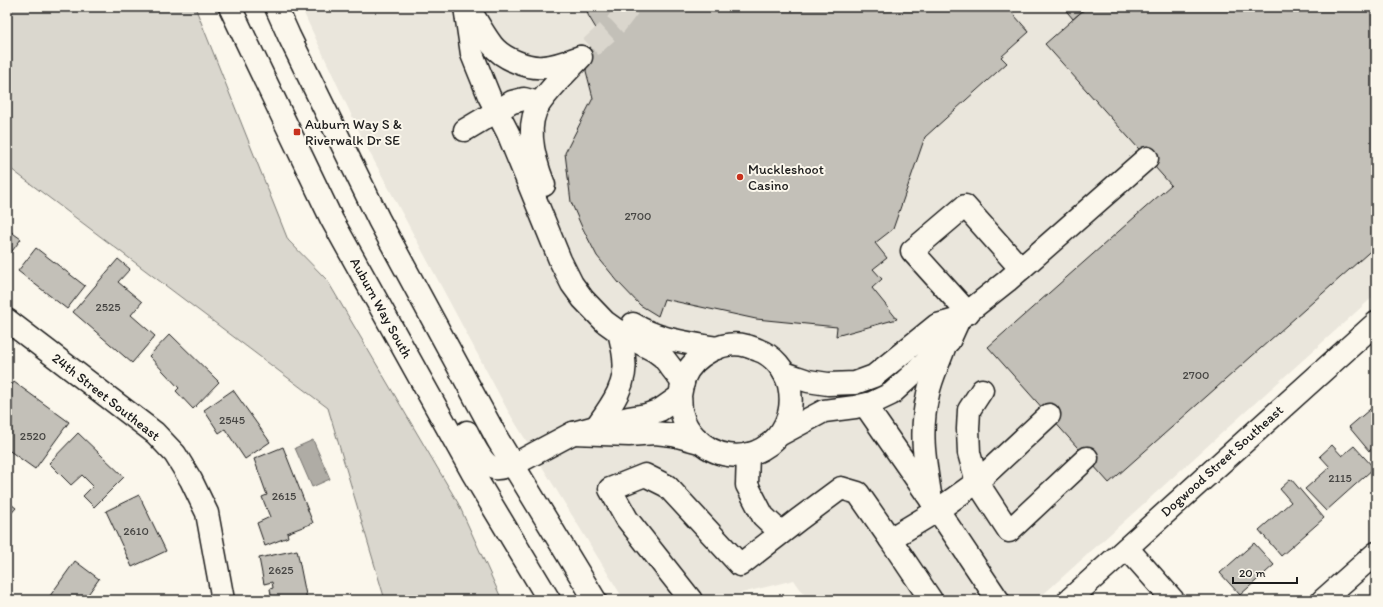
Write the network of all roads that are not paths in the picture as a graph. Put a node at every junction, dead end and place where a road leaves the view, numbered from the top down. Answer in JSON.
{"nodes":[{"id":1,"x":230,"y":7,"type":"edge"},
{"id":2,"x":276,"y":7,"type":"edge"},
{"id":3,"x":467,"y":7,"type":"edge"},
{"id":4,"x":539,"y":104,"type":"junction"},
{"id":5,"x":497,"y":111,"type":"junction"},
{"id":6,"x":465,"y":130,"type":"dead end"},
{"id":7,"x":1147,"y":158,"type":"dead end"},
{"id":8,"x":1021,"y":269,"type":"junction"},
{"id":9,"x":964,"y":316,"type":"junction"},
{"id":10,"x":7,"y":320,"type":"edge"},
{"id":11,"x":388,"y":321,"type":"junction"},
{"id":12,"x":1376,"y":323,"type":"edge"},
{"id":13,"x":619,"y":332,"type":"junction"},
{"id":14,"x":946,"y":344,"type":"junction"},
{"id":15,"x":717,"y":348,"type":"junction"},
{"id":16,"x":784,"y":373,"type":"junction"},
{"id":17,"x":682,"y":389,"type":"junction"},
{"id":18,"x":982,"y":390,"type":"dead end"},
{"id":19,"x":865,"y":405,"type":"junction"},
{"id":20,"x":1048,"y":415,"type":"dead end"},
{"id":21,"x":596,"y":427,"type":"junction"},
{"id":22,"x":573,"y":433,"type":"junction"},
{"id":23,"x":779,"y":434,"type":"junction"},
{"id":24,"x":699,"y":442,"type":"junction"},
{"id":25,"x":748,"y":454,"type":"junction"},
{"id":26,"x":1087,"y":458,"type":"dead end"},
{"id":27,"x":513,"y":465,"type":"junction"},
{"id":28,"x":977,"y":482,"type":"junction"},
{"id":29,"x":935,"y":505,"type":"junction"},
{"id":30,"x":781,"y":533,"type":"junction"},
{"id":31,"x":890,"y":539,"type":"junction"},
{"id":32,"x":1127,"y":548,"type":"junction"},
{"id":33,"x":1376,"y":553,"type":"edge"},
{"id":34,"x":223,"y":600,"type":"edge"},
{"id":35,"x":549,"y":600,"type":"edge"},
{"id":36,"x":595,"y":600,"type":"edge"},
{"id":37,"x":691,"y":600,"type":"edge"},
{"id":38,"x":931,"y":600,"type":"edge"},
{"id":39,"x":998,"y":600,"type":"edge"},
{"id":40,"x":1069,"y":600,"type":"edge"},
{"id":41,"x":1173,"y":600,"type":"edge"},
{"id":42,"x":1323,"y":600,"type":"edge"}],
"edges":[{"from":1,"to":11,"type":"main road","name":"Auburn Way South"},
{"from":2,"to":27,"type":"main road"},
{"from":3,"to":4,"type":"main road"},
{"from":3,"to":5,"type":"main road"},
{"from":4,"to":5,"type":"main road"},
{"from":4,"to":15,"type":"main road"},
{"from":5,"to":6,"type":"main road"},
{"from":5,"to":13,"type":"main road"},
{"from":7,"to":8,"type":"main road"},
{"from":8,"to":9,"type":"main road"},
{"from":8,"to":9,"type":"main road"},
{"from":9,"to":14,"type":"main road"},
{"from":9,"to":16,"type":"main road"},
{"from":10,"to":34,"type":"main road","name":"24th Street Southeast"},
{"from":11,"to":27,"type":"main road"},
{"from":11,"to":35,"type":"main road","name":"Auburn Way South"},
{"from":12,"to":32,"type":"main road","name":"Dogwood Street Southeast"},
{"from":13,"to":17,"type":"main road"},
{"from":13,"to":21,"type":"main road"},
{"from":14,"to":19,"type":"main road"},
{"from":14,"to":29,"type":"main road"},
{"from":15,"to":16,"type":"main road"},
{"from":15,"to":17,"type":"main road"},
{"from":16,"to":23,"type":"main road"},
{"from":17,"to":21,"type":"main road"},
{"from":17,"to":24,"type":"main road"},
{"from":18,"to":28,"type":"main road"},
{"from":19,"to":23,"type":"main road"},
{"from":19,"to":29,"type":"main road"},
{"from":20,"to":28,"type":"main road"},
{"from":21,"to":22,"type":"main road"},
{"from":22,"to":24,"type":"main road"},
{"from":22,"to":27,"type":"main road"},
{"from":23,"to":25,"type":"main road"},
{"from":24,"to":25,"type":"main road"},
{"from":25,"to":30,"type":"main road"},
{"from":26,"to":28,"type":"main road"},
{"from":27,"to":36,"type":"main road"},
{"from":28,"to":29,"type":"main road"},
{"from":29,"to":31,"type":"main road"},
{"from":29,"to":39,"type":"main road"},
{"from":30,"to":31,"type":"main road"},
{"from":30,"to":37,"type":"main road"},
{"from":31,"to":38,"type":"main road"},
{"from":32,"to":40,"type":"main road","name":"Dogwood Street Southeast"},
{"from":32,"to":41,"type":"main road"},
{"from":33,"to":42,"type":"main road"}]}
